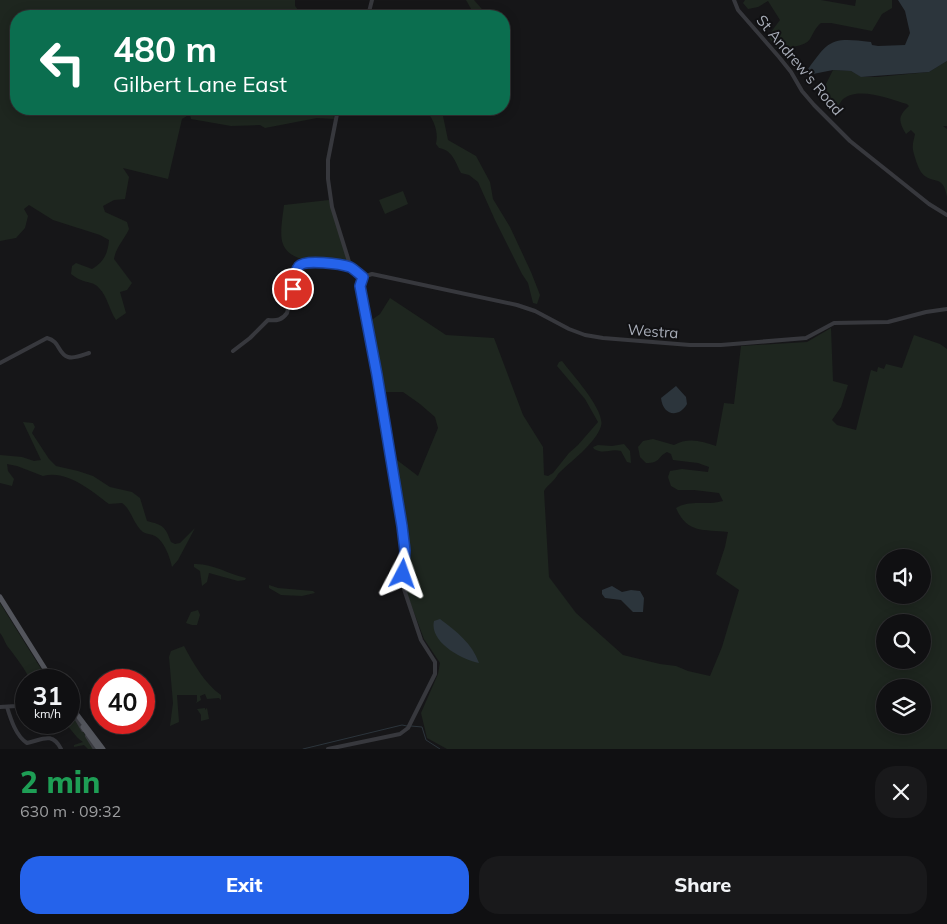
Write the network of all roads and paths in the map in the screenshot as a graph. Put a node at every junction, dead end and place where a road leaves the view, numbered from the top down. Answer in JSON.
{"nodes":[{"id":1,"x":734,"y":0,"type":"edge"},
{"id":2,"x":337,"y":115,"type":"edge"},
{"id":3,"x":947,"y":215,"type":"edge"},
{"id":4,"x":351,"y":268,"type":"junction"},
{"id":5,"x":363,"y":277,"type":"junction"},
{"id":6,"x":947,"y":309,"type":"edge"},
{"id":7,"x":233,"y":351,"type":"dead end"},
{"id":8,"x":89,"y":353,"type":"dead end"},
{"id":9,"x":0,"y":363,"type":"edge"},
{"id":10,"x":0,"y":597,"type":"edge"},
{"id":11,"x":45,"y":669,"type":"edge"},
{"id":12,"x":15,"y":705,"type":"edge"},
{"id":13,"x":0,"y":707,"type":"edge"},
{"id":14,"x":7,"y":707,"type":"junction"},
{"id":15,"x":80,"y":719,"type":"edge"},
{"id":16,"x":80,"y":721,"type":"edge"},
{"id":17,"x":80,"y":727,"type":"edge"},
{"id":18,"x":61,"y":749,"type":"edge"},
{"id":19,"x":95,"y":749,"type":"edge"},
{"id":20,"x":99,"y":749,"type":"edge"},
{"id":21,"x":104,"y":749,"type":"edge"},
{"id":22,"x":328,"y":749,"type":"edge"}],
"edges":[{"from":1,"to":3,"type":"street","name":"St Andrew's Road"},
{"from":2,"to":4,"type":"street"},
{"from":4,"to":5,"type":"street"},
{"from":4,"to":7,"type":"street"},
{"from":5,"to":6,"type":"street","name":"Westra"},
{"from":5,"to":22,"type":"street"},
{"from":8,"to":9,"type":"street"},
{"from":10,"to":11,"type":"main road"},
{"from":12,"to":14,"type":"street"},
{"from":13,"to":14,"type":"street"},
{"from":14,"to":18,"type":"street"},
{"from":15,"to":21,"type":"main road"},
{"from":16,"to":20,"type":"main road"},
{"from":17,"to":19,"type":"street"}]}
